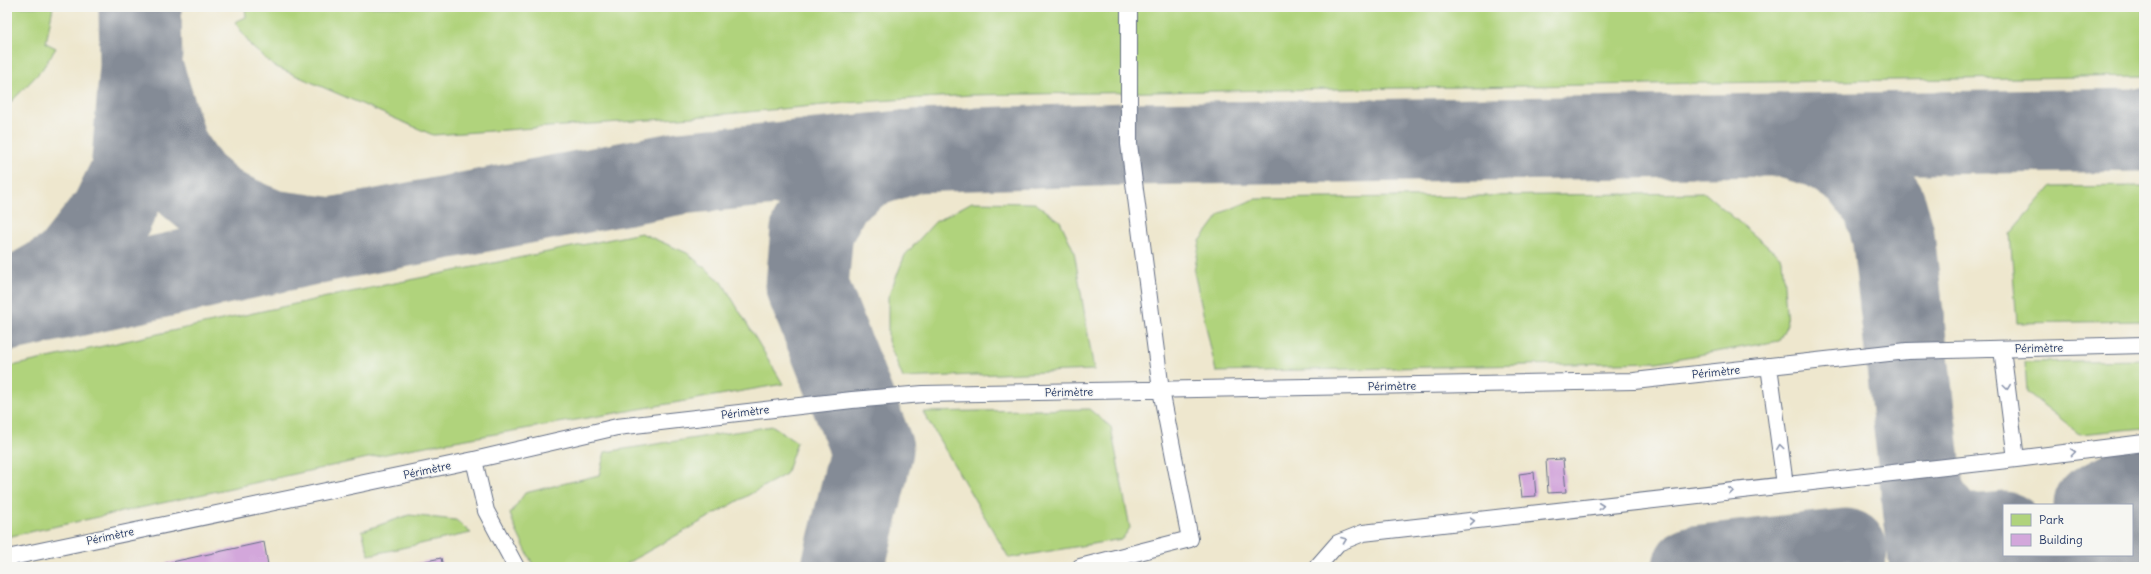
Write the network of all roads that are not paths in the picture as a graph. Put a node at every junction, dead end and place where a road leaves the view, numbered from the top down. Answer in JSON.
{"nodes":[{"id":1,"x":1128,"y":7,"type":"edge"},
{"id":2,"x":2144,"y":345,"type":"edge"},
{"id":3,"x":2002,"y":349,"type":"junction"},
{"id":4,"x":1769,"y":366,"type":"junction"},
{"id":5,"x":1161,"y":390,"type":"junction"},
{"id":6,"x":2144,"y":443,"type":"edge"},
{"id":7,"x":2016,"y":459,"type":"junction"},
{"id":8,"x":474,"y":460,"type":"junction"},
{"id":9,"x":1785,"y":485,"type":"junction"},
{"id":10,"x":7,"y":558,"type":"edge"},
{"id":11,"x":516,"y":567,"type":"edge"},
{"id":12,"x":1080,"y":567,"type":"edge"},
{"id":13,"x":1317,"y":567,"type":"edge"}],
"edges":[{"from":1,"to":5,"type":"lane"},
{"from":2,"to":3,"type":"lane","name":"Périmètre"},
{"from":3,"to":4,"type":"lane","name":"Périmètre"},
{"from":3,"to":7,"type":"lane","one_way":true},
{"from":4,"to":5,"type":"lane","name":"Périmètre"},
{"from":9,"to":4,"type":"lane","one_way":true},
{"from":5,"to":8,"type":"lane","name":"Périmètre"},
{"from":5,"to":12,"type":"lane"},
{"from":7,"to":6,"type":"lane","one_way":true},
{"from":7,"to":9,"type":"lane"},
{"from":8,"to":10,"type":"lane","name":"Périmètre"},
{"from":8,"to":11,"type":"lane"},
{"from":13,"to":9,"type":"lane","one_way":true}]}
